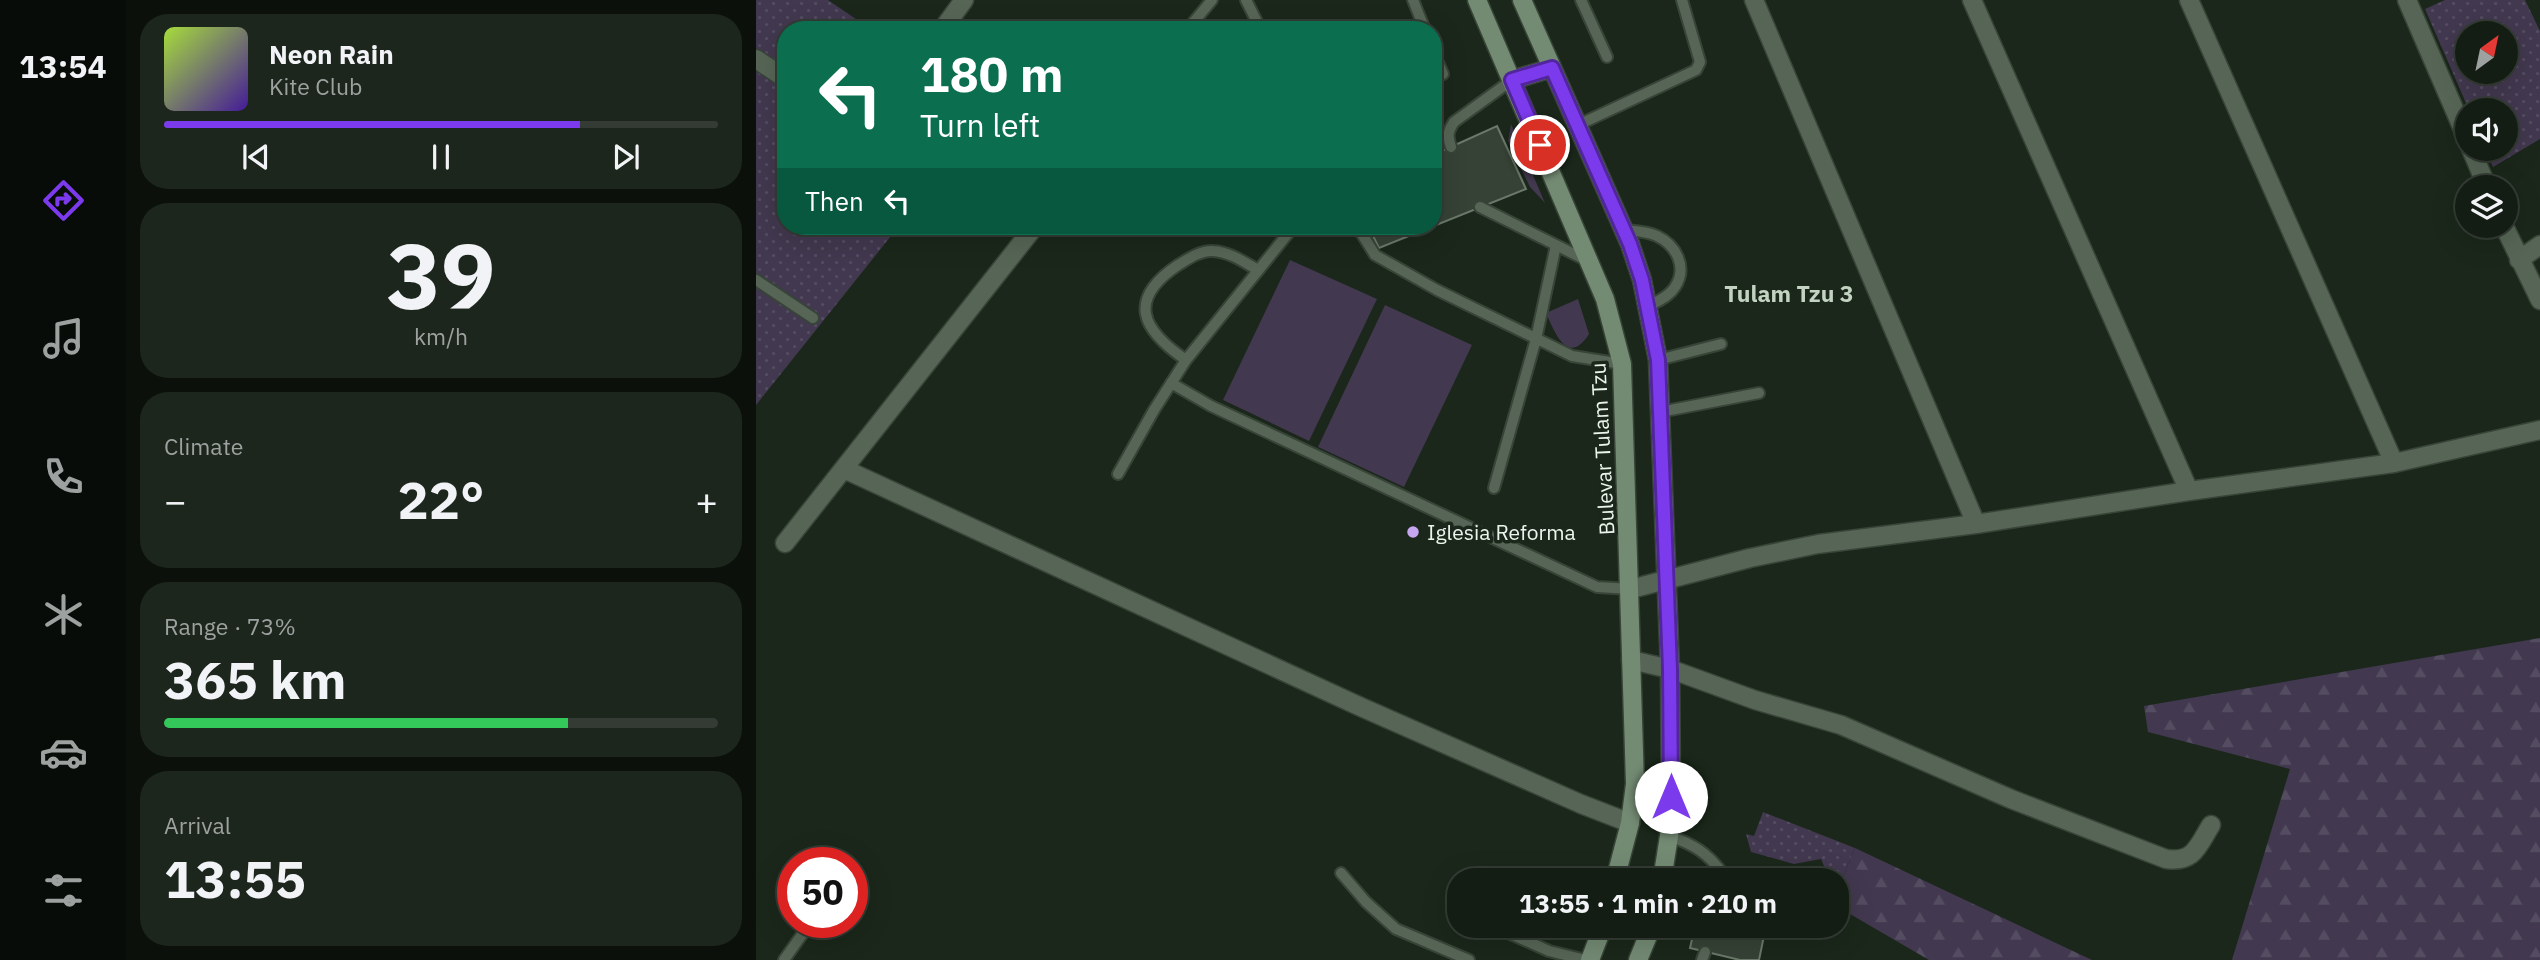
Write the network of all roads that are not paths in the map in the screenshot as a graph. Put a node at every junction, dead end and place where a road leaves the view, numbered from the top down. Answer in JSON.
{"nodes":[{"id":1,"x":964,"y":0,"type":"edge"},
{"id":2,"x":1212,"y":0,"type":"edge"},
{"id":3,"x":1245,"y":0,"type":"edge"},
{"id":4,"x":1413,"y":0,"type":"edge"},
{"id":5,"x":1477,"y":0,"type":"edge"},
{"id":6,"x":1522,"y":0,"type":"edge"},
{"id":7,"x":1581,"y":0,"type":"edge"},
{"id":8,"x":1682,"y":0,"type":"edge"},
{"id":9,"x":1754,"y":0,"type":"edge"},
{"id":10,"x":1972,"y":0,"type":"edge"},
{"id":11,"x":2189,"y":0,"type":"edge"},
{"id":12,"x":2407,"y":0,"type":"edge"},
{"id":13,"x":949,"y":21,"type":"edge"},
{"id":14,"x":1195,"y":21,"type":"edge"},
{"id":15,"x":1256,"y":21,"type":"edge"},
{"id":16,"x":1421,"y":21,"type":"edge"},
{"id":17,"x":1607,"y":57,"type":"dead end"},
{"id":18,"x":756,"y":59,"type":"edge"},
{"id":19,"x":1552,"y":68,"type":"junction"},
{"id":20,"x":777,"y":73,"type":"edge"},
{"id":21,"x":1512,"y":80,"type":"junction"},
{"id":22,"x":2455,"y":111,"type":"edge"},
{"id":23,"x":1578,"y":125,"type":"junction"},
{"id":24,"x":1451,"y":147,"type":"dead end"},
{"id":25,"x":1480,"y":207,"type":"dead end"},
{"id":26,"x":1624,"y":230,"type":"junction"},
{"id":27,"x":1028,"y":235,"type":"edge"},
{"id":28,"x":1287,"y":235,"type":"edge"},
{"id":29,"x":1363,"y":235,"type":"edge"},
{"id":30,"x":2509,"y":238,"type":"edge"},
{"id":31,"x":1556,"y":245,"type":"junction"},
{"id":32,"x":2540,"y":245,"type":"edge"},
{"id":33,"x":2519,"y":260,"type":"junction"},
{"id":34,"x":1590,"y":262,"type":"junction"},
{"id":35,"x":1258,"y":270,"type":"junction"},
{"id":36,"x":756,"y":280,"type":"edge"},
{"id":37,"x":2540,"y":300,"type":"edge"},
{"id":38,"x":1648,"y":307,"type":"junction"},
{"id":39,"x":813,"y":318,"type":"dead end"},
{"id":40,"x":1536,"y":339,"type":"junction"},
{"id":41,"x":1721,"y":344,"type":"dead end"},
{"id":42,"x":1186,"y":360,"type":"junction"},
{"id":43,"x":1658,"y":360,"type":"junction"},
{"id":44,"x":1622,"y":364,"type":"junction"},
{"id":45,"x":1171,"y":383,"type":"junction"},
{"id":46,"x":1759,"y":393,"type":"dead end"},
{"id":47,"x":1660,"y":412,"type":"junction"},
{"id":48,"x":2540,"y":430,"type":"edge"},
{"id":49,"x":2394,"y":463,"type":"junction"},
{"id":50,"x":844,"y":468,"type":"junction"},
{"id":51,"x":1118,"y":474,"type":"dead end"},
{"id":52,"x":1494,"y":488,"type":"dead end"},
{"id":53,"x":2189,"y":491,"type":"junction"},
{"id":54,"x":1976,"y":524,"type":"junction"},
{"id":55,"x":785,"y":543,"type":"dead end"},
{"id":56,"x":1666,"y":578,"type":"junction"},
{"id":57,"x":1631,"y":589,"type":"junction"},
{"id":58,"x":1631,"y":660,"type":"junction"},
{"id":59,"x":1670,"y":669,"type":"junction"},
{"id":60,"x":1630,"y":823,"type":"junction"},
{"id":61,"x":2211,"y":825,"type":"dead end"},
{"id":62,"x":1669,"y":836,"type":"junction"},
{"id":63,"x":1618,"y":868,"type":"edge"},
{"id":64,"x":1664,"y":868,"type":"edge"},
{"id":65,"x":1719,"y":868,"type":"edge"},
{"id":66,"x":1341,"y":873,"type":"dead end"},
{"id":67,"x":800,"y":938,"type":"edge"},
{"id":68,"x":1520,"y":938,"type":"edge"},
{"id":69,"x":1598,"y":938,"type":"edge"},
{"id":70,"x":1647,"y":938,"type":"edge"},
{"id":71,"x":784,"y":960,"type":"edge"},
{"id":72,"x":1469,"y":960,"type":"edge"},
{"id":73,"x":1588,"y":960,"type":"edge"},
{"id":74,"x":1638,"y":960,"type":"edge"}],
"edges":[{"from":1,"to":13,"type":"street"},
{"from":2,"to":14,"type":"lane"},
{"from":3,"to":15,"type":"lane"},
{"from":4,"to":16,"type":"lane"},
{"from":5,"to":21,"type":"main road","name":"Bulevar Tulam Tzu"},
{"from":6,"to":19,"type":"main road"},
{"from":7,"to":17,"type":"lane"},
{"from":8,"to":23,"type":"lane"},
{"from":9,"to":54,"type":"street"},
{"from":10,"to":53,"type":"street"},
{"from":11,"to":49,"type":"street"},
{"from":12,"to":22,"type":"street"},
{"from":18,"to":20,"type":"street"},
{"from":19,"to":21,"type":"main road"},
{"from":19,"to":23,"type":"main road"},
{"from":21,"to":24,"type":"lane"},
{"from":21,"to":34,"type":"main road","name":"Bulevar Tulam Tzu"},
{"from":23,"to":26,"type":"main road"},
{"from":25,"to":31,"type":"lane"},
{"from":26,"to":38,"type":"main road"},
{"from":26,"to":38,"type":"lane"},
{"from":27,"to":50,"type":"street"},
{"from":28,"to":35,"type":"lane"},
{"from":29,"to":40,"type":"lane"},
{"from":30,"to":33,"type":"street"},
{"from":31,"to":34,"type":"lane"},
{"from":31,"to":40,"type":"lane"},
{"from":32,"to":33,"type":"street"},
{"from":33,"to":37,"type":"street"},
{"from":34,"to":44,"type":"main road","name":"Bulevar Tulam Tzu"},
{"from":35,"to":42,"type":"lane"},
{"from":35,"to":42,"type":"lane"},
{"from":36,"to":39,"type":"lane"},
{"from":38,"to":43,"type":"main road"},
{"from":40,"to":44,"type":"lane"},
{"from":40,"to":52,"type":"lane"},
{"from":41,"to":43,"type":"lane"},
{"from":42,"to":45,"type":"lane"},
{"from":43,"to":47,"type":"main road"},
{"from":44,"to":57,"type":"main road","name":"Bulevar Tulam Tzu"},
{"from":45,"to":51,"type":"lane"},
{"from":45,"to":57,"type":"lane"},
{"from":46,"to":47,"type":"lane"},
{"from":47,"to":56,"type":"main road"},
{"from":48,"to":49,"type":"street"},
{"from":49,"to":53,"type":"street"},
{"from":50,"to":55,"type":"street"},
{"from":50,"to":60,"type":"street"},
{"from":53,"to":54,"type":"street"},
{"from":54,"to":56,"type":"street"},
{"from":56,"to":57,"type":"street"},
{"from":56,"to":59,"type":"main road"},
{"from":57,"to":58,"type":"main road","name":"Bulevar Tulam Tzu"},
{"from":58,"to":59,"type":"street"},
{"from":58,"to":60,"type":"main road","name":"Bulevar Tulam Tzu"},
{"from":59,"to":61,"type":"street"},
{"from":59,"to":62,"type":"main road"},
{"from":60,"to":63,"type":"main road","name":"Bulevar Tulam Tzu"},
{"from":62,"to":64,"type":"main road"},
{"from":62,"to":65,"type":"lane"},
{"from":66,"to":72,"type":"lane"},
{"from":67,"to":71,"type":"lane"},
{"from":68,"to":73,"type":"lane"},
{"from":69,"to":73,"type":"main road"},
{"from":70,"to":74,"type":"main road"}]}
